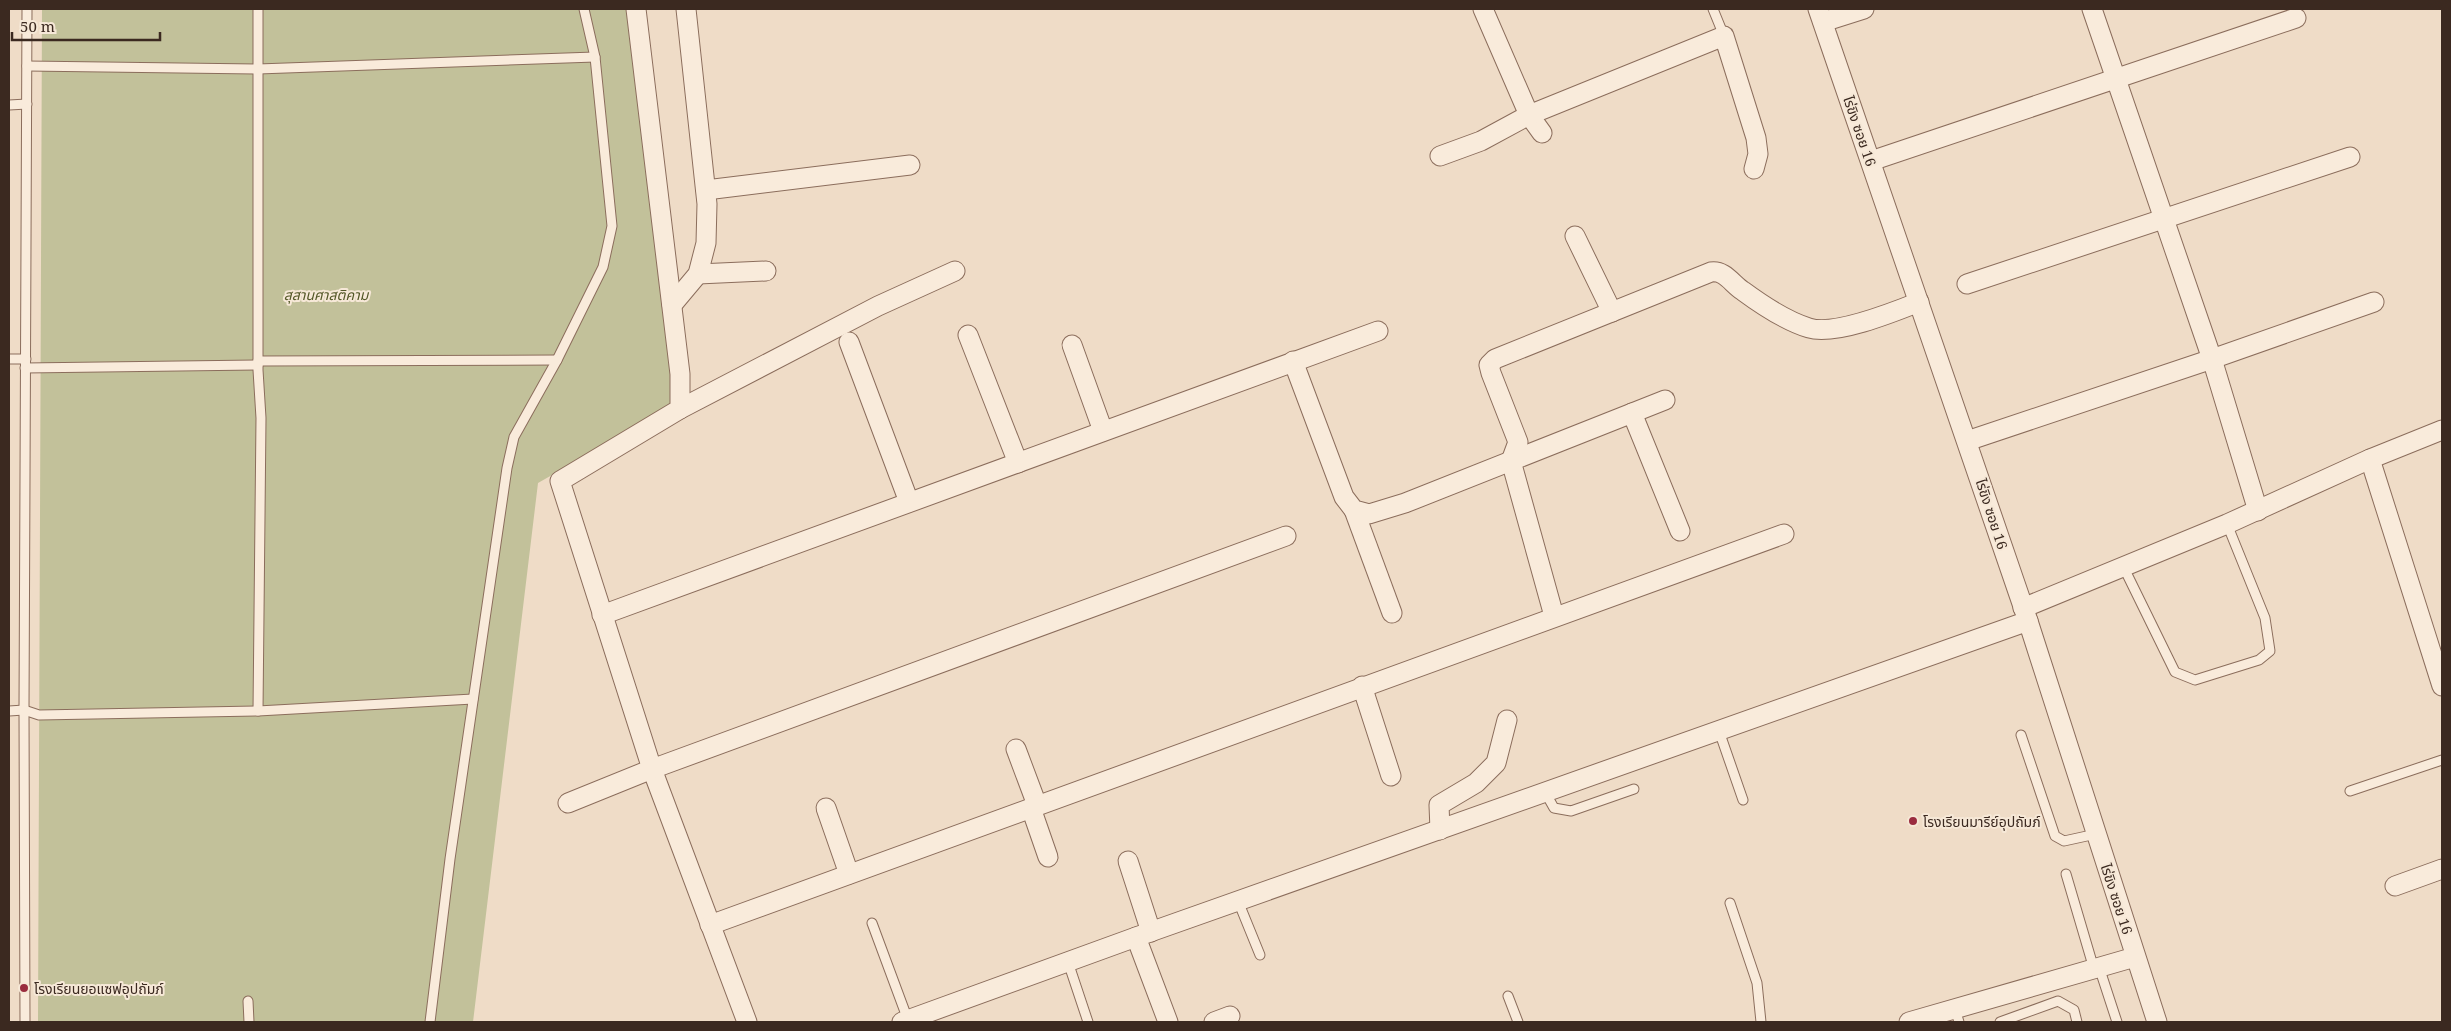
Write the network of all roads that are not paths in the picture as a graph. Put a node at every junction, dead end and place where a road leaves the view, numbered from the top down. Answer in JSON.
{"nodes":[{"id":1,"x":27,"y":9,"type":"edge"},
{"id":2,"x":258,"y":9,"type":"edge"},
{"id":3,"x":584,"y":9,"type":"edge"},
{"id":4,"x":636,"y":9,"type":"edge"},
{"id":5,"x":686,"y":9,"type":"edge"},
{"id":6,"x":1483,"y":9,"type":"edge"},
{"id":7,"x":1714,"y":9,"type":"edge"},
{"id":8,"x":1864,"y":9,"type":"edge"},
{"id":9,"x":2092,"y":9,"type":"edge"},
{"id":10,"x":1821,"y":15,"type":"edge"},
{"id":11,"x":2296,"y":18,"type":"dead end"},
{"id":12,"x":1724,"y":36,"type":"junction"},
{"id":13,"x":595,"y":57,"type":"junction"},
{"id":14,"x":27,"y":66,"type":"junction"},
{"id":15,"x":258,"y":69,"type":"junction"},
{"id":16,"x":2115,"y":78,"type":"junction"},
{"id":17,"x":27,"y":104,"type":"junction"},
{"id":18,"x":9,"y":105,"type":"edge"},
{"id":19,"x":1529,"y":115,"type":"junction"},
{"id":20,"x":1542,"y":133,"type":"dead end"},
{"id":21,"x":1440,"y":156,"type":"dead end"},
{"id":22,"x":2350,"y":157,"type":"dead end"},
{"id":23,"x":1871,"y":161,"type":"junction"},
{"id":24,"x":910,"y":165,"type":"dead end"},
{"id":25,"x":1754,"y":169,"type":"dead end"},
{"id":26,"x":706,"y":190,"type":"junction"},
{"id":27,"x":2163,"y":219,"type":"junction"},
{"id":28,"x":1575,"y":236,"type":"dead end"},
{"id":29,"x":766,"y":271,"type":"dead end"},
{"id":30,"x":955,"y":271,"type":"dead end"},
{"id":31,"x":698,"y":274,"type":"junction"},
{"id":32,"x":1967,"y":284,"type":"dead end"},
{"id":33,"x":1919,"y":302,"type":"junction"},
{"id":34,"x":2374,"y":302,"type":"dead end"},
{"id":35,"x":672,"y":305,"type":"junction"},
{"id":36,"x":1612,"y":312,"type":"junction"},
{"id":37,"x":1378,"y":331,"type":"dead end"},
{"id":38,"x":968,"y":335,"type":"dead end"},
{"id":39,"x":849,"y":342,"type":"dead end"},
{"id":40,"x":1072,"y":345,"type":"dead end"},
{"id":41,"x":2212,"y":359,"type":"junction"},
{"id":42,"x":9,"y":360,"type":"edge"},
{"id":43,"x":557,"y":360,"type":"junction"},
{"id":44,"x":1293,"y":362,"type":"junction"},
{"id":45,"x":258,"y":363,"type":"junction"},
{"id":46,"x":25,"y":364,"type":"junction"},
{"id":47,"x":1665,"y":400,"type":"dead end"},
{"id":48,"x":680,"y":409,"type":"junction"},
{"id":49,"x":1632,"y":413,"type":"junction"},
{"id":50,"x":2442,"y":430,"type":"edge"},
{"id":51,"x":1103,"y":432,"type":"junction"},
{"id":52,"x":1968,"y":441,"type":"junction"},
{"id":53,"x":2370,"y":459,"type":"junction"},
{"id":54,"x":1511,"y":461,"type":"junction"},
{"id":55,"x":1018,"y":463,"type":"junction"},
{"id":56,"x":910,"y":502,"type":"junction"},
{"id":57,"x":1354,"y":510,"type":"junction"},
{"id":58,"x":2258,"y":511,"type":"junction"},
{"id":59,"x":2227,"y":524,"type":"junction"},
{"id":60,"x":1680,"y":531,"type":"dead end"},
{"id":61,"x":1784,"y":534,"type":"dead end"},
{"id":62,"x":1286,"y":536,"type":"dead end"},
{"id":63,"x":2123,"y":566,"type":"junction"},
{"id":64,"x":1392,"y":613,"type":"dead end"},
{"id":65,"x":2026,"y":614,"type":"junction"},
{"id":66,"x":602,"y":615,"type":"junction"},
{"id":67,"x":1554,"y":616,"type":"junction"},
{"id":68,"x":1362,"y":686,"type":"junction"},
{"id":69,"x":2442,"y":686,"type":"edge"},
{"id":70,"x":473,"y":699,"type":"junction"},
{"id":71,"x":24,"y":710,"type":"junction"},
{"id":72,"x":9,"y":711,"type":"edge"},
{"id":73,"x":258,"y":711,"type":"junction"},
{"id":74,"x":1507,"y":720,"type":"dead end"},
{"id":75,"x":1719,"y":731,"type":"junction"},
{"id":76,"x":2021,"y":735,"type":"dead end"},
{"id":77,"x":1016,"y":749,"type":"dead end"},
{"id":78,"x":2442,"y":760,"type":"edge"},
{"id":79,"x":652,"y":769,"type":"junction"},
{"id":80,"x":1391,"y":776,"type":"dead end"},
{"id":81,"x":1634,"y":789,"type":"dead end"},
{"id":82,"x":2350,"y":791,"type":"dead end"},
{"id":83,"x":1545,"y":792,"type":"junction"},
{"id":84,"x":1743,"y":800,"type":"dead end"},
{"id":85,"x":568,"y":803,"type":"dead end"},
{"id":86,"x":1034,"y":806,"type":"junction"},
{"id":87,"x":826,"y":808,"type":"dead end"},
{"id":88,"x":1440,"y":830,"type":"junction"},
{"id":89,"x":2096,"y":834,"type":"junction"},
{"id":90,"x":1048,"y":857,"type":"dead end"},
{"id":91,"x":1128,"y":861,"type":"dead end"},
{"id":92,"x":2442,"y":869,"type":"edge"},
{"id":93,"x":849,"y":874,"type":"junction"},
{"id":94,"x":2066,"y":874,"type":"dead end"},
{"id":95,"x":2395,"y":886,"type":"dead end"},
{"id":96,"x":1238,"y":901,"type":"junction"},
{"id":97,"x":1730,"y":902,"type":"dead end"},
{"id":98,"x":872,"y":922,"type":"dead end"},
{"id":99,"x":710,"y":925,"type":"junction"},
{"id":100,"x":1143,"y":934,"type":"junction"},
{"id":101,"x":1260,"y":955,"type":"dead end"},
{"id":102,"x":2135,"y":956,"type":"junction"},
{"id":103,"x":1068,"y":962,"type":"junction"},
{"id":104,"x":2097,"y":968,"type":"junction"},
{"id":105,"x":1508,"y":996,"type":"dead end"},
{"id":106,"x":248,"y":1001,"type":"dead end"},
{"id":107,"x":1957,"y":1016,"type":"edge"},
{"id":108,"x":905,"y":1021,"type":"edge"},
{"id":109,"x":25,"y":1022,"type":"edge"},
{"id":110,"x":248,"y":1022,"type":"edge"},
{"id":111,"x":430,"y":1022,"type":"edge"},
{"id":112,"x":747,"y":1022,"type":"edge"},
{"id":113,"x":1088,"y":1022,"type":"edge"},
{"id":114,"x":1168,"y":1022,"type":"edge"},
{"id":115,"x":1518,"y":1022,"type":"edge"},
{"id":116,"x":1761,"y":1022,"type":"edge"},
{"id":117,"x":1908,"y":1022,"type":"edge"},
{"id":118,"x":2000,"y":1022,"type":"edge"},
{"id":119,"x":2077,"y":1022,"type":"edge"},
{"id":120,"x":2117,"y":1022,"type":"edge"},
{"id":121,"x":2157,"y":1022,"type":"edge"}],
"edges":[{"from":1,"to":14,"type":"lane"},
{"from":2,"to":15,"type":"lane"},
{"from":3,"to":13,"type":"lane"},
{"from":4,"to":35,"type":"street"},
{"from":5,"to":26,"type":"street"},
{"from":6,"to":19,"type":"street"},
{"from":7,"to":12,"type":"lane"},
{"from":8,"to":10,"type":"street"},
{"from":9,"to":16,"type":"street"},
{"from":10,"to":23,"type":"street","name":"ไร่ขิง ซอย 16"},
{"from":11,"to":16,"type":"street"},
{"from":12,"to":19,"type":"street"},
{"from":12,"to":25,"type":"street"},
{"from":13,"to":15,"type":"lane"},
{"from":13,"to":43,"type":"lane"},
{"from":14,"to":15,"type":"lane"},
{"from":14,"to":17,"type":"lane"},
{"from":15,"to":45,"type":"lane"},
{"from":16,"to":23,"type":"street"},
{"from":16,"to":27,"type":"street"},
{"from":17,"to":18,"type":"lane"},
{"from":17,"to":46,"type":"lane"},
{"from":19,"to":20,"type":"street"},
{"from":19,"to":21,"type":"street"},
{"from":22,"to":27,"type":"street"},
{"from":23,"to":33,"type":"street","name":"ไร่ขิง ซอย 16"},
{"from":24,"to":26,"type":"street"},
{"from":26,"to":31,"type":"street"},
{"from":27,"to":32,"type":"street"},
{"from":27,"to":41,"type":"street"},
{"from":28,"to":36,"type":"street"},
{"from":29,"to":31,"type":"street"},
{"from":30,"to":48,"type":"street"},
{"from":31,"to":35,"type":"street"},
{"from":33,"to":36,"type":"street"},
{"from":33,"to":52,"type":"street","name":"ไร่ขิง ซอย 16"},
{"from":34,"to":41,"type":"street"},
{"from":35,"to":48,"type":"street"},
{"from":36,"to":54,"type":"street"},
{"from":37,"to":44,"type":"street"},
{"from":38,"to":55,"type":"street"},
{"from":39,"to":56,"type":"street"},
{"from":40,"to":51,"type":"street"},
{"from":41,"to":52,"type":"street"},
{"from":41,"to":58,"type":"street"},
{"from":42,"to":46,"type":"lane"},
{"from":43,"to":45,"type":"lane"},
{"from":43,"to":70,"type":"lane"},
{"from":44,"to":51,"type":"street"},
{"from":44,"to":57,"type":"street"},
{"from":45,"to":46,"type":"lane"},
{"from":45,"to":73,"type":"lane"},
{"from":46,"to":71,"type":"lane"},
{"from":47,"to":49,"type":"street"},
{"from":48,"to":66,"type":"street"},
{"from":49,"to":54,"type":"street"},
{"from":49,"to":60,"type":"street"},
{"from":50,"to":53,"type":"street"},
{"from":51,"to":55,"type":"street"},
{"from":52,"to":65,"type":"street","name":"ไร่ขิง ซอย 16"},
{"from":53,"to":58,"type":"street"},
{"from":53,"to":69,"type":"street"},
{"from":54,"to":57,"type":"street"},
{"from":54,"to":67,"type":"street"},
{"from":55,"to":56,"type":"street"},
{"from":56,"to":66,"type":"street"},
{"from":57,"to":64,"type":"street"},
{"from":58,"to":59,"type":"street"},
{"from":59,"to":63,"type":"street"},
{"from":59,"to":63,"type":"lane"},
{"from":61,"to":67,"type":"street"},
{"from":62,"to":79,"type":"street"},
{"from":63,"to":65,"type":"street"},
{"from":65,"to":75,"type":"street"},
{"from":65,"to":89,"type":"street","name":"ไร่ขิง ซอย 16"},
{"from":66,"to":79,"type":"street"},
{"from":67,"to":68,"type":"street"},
{"from":68,"to":80,"type":"street"},
{"from":68,"to":86,"type":"street"},
{"from":70,"to":73,"type":"lane"},
{"from":70,"to":111,"type":"lane"},
{"from":71,"to":72,"type":"lane"},
{"from":71,"to":73,"type":"lane"},
{"from":71,"to":109,"type":"lane"},
{"from":74,"to":88,"type":"street"},
{"from":75,"to":83,"type":"street"},
{"from":75,"to":84,"type":"lane"},
{"from":76,"to":89,"type":"lane"},
{"from":77,"to":86,"type":"street"},
{"from":78,"to":82,"type":"lane"},
{"from":79,"to":85,"type":"street"},
{"from":79,"to":99,"type":"street"},
{"from":81,"to":83,"type":"lane"},
{"from":83,"to":88,"type":"street"},
{"from":86,"to":90,"type":"street"},
{"from":86,"to":93,"type":"street"},
{"from":87,"to":93,"type":"street"},
{"from":88,"to":96,"type":"street"},
{"from":89,"to":102,"type":"street","name":"ไร่ขิง ซอย 16"},
{"from":91,"to":100,"type":"street"},
{"from":92,"to":95,"type":"street"},
{"from":93,"to":99,"type":"street"},
{"from":94,"to":104,"type":"lane"},
{"from":96,"to":100,"type":"street"},
{"from":96,"to":101,"type":"lane"},
{"from":97,"to":116,"type":"lane"},
{"from":98,"to":108,"type":"lane"},
{"from":99,"to":112,"type":"street"},
{"from":100,"to":103,"type":"street"},
{"from":100,"to":114,"type":"street"},
{"from":102,"to":104,"type":"street"},
{"from":102,"to":121,"type":"street","name":"ไร่ขิง ซอย 16"},
{"from":103,"to":108,"type":"street"},
{"from":103,"to":113,"type":"lane"},
{"from":104,"to":107,"type":"street"},
{"from":104,"to":120,"type":"lane"},
{"from":105,"to":115,"type":"lane"},
{"from":106,"to":110,"type":"lane"},
{"from":107,"to":117,"type":"street"},
{"from":118,"to":119,"type":"lane"}]}
